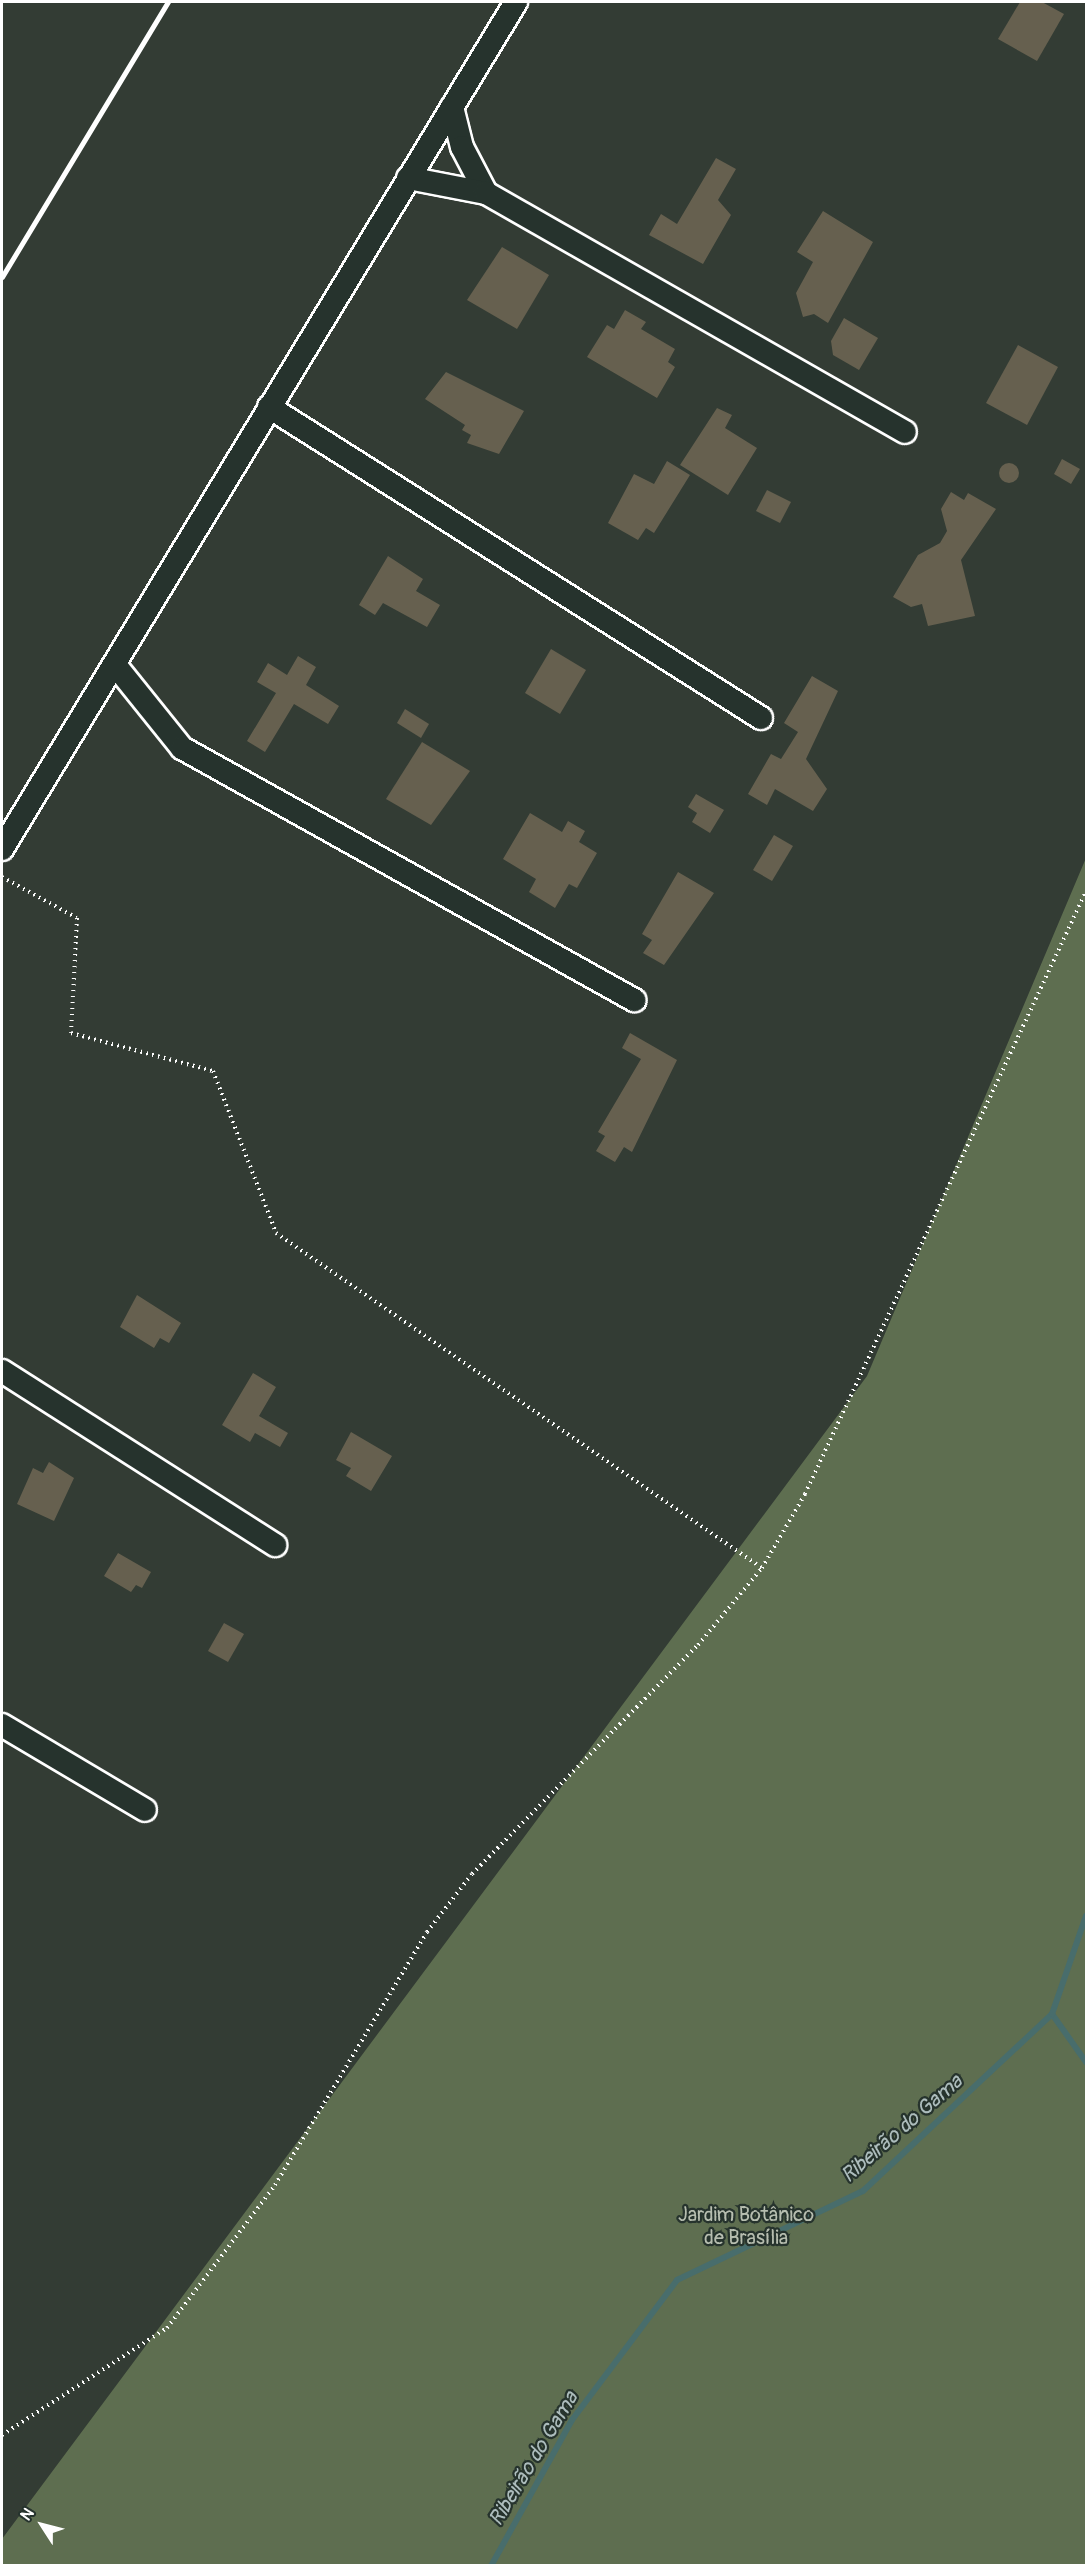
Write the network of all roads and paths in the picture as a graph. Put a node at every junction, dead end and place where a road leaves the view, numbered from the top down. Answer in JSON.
{"nodes":[{"id":1,"x":516,"y":2,"type":"edge"},
{"id":2,"x":452,"y":107,"type":"junction"},
{"id":3,"x":408,"y":178,"type":"junction"},
{"id":4,"x":486,"y":193,"type":"junction"},
{"id":5,"x":269,"y":407,"type":"junction"},
{"id":6,"x":905,"y":432,"type":"dead end"},
{"id":7,"x":116,"y":666,"type":"junction"},
{"id":8,"x":761,"y":718,"type":"dead end"},
{"id":9,"x":2,"y":849,"type":"edge"},
{"id":10,"x":2,"y":877,"type":"edge"},
{"id":11,"x":1086,"y":891,"type":"edge"},
{"id":12,"x":634,"y":1000,"type":"dead end"},
{"id":13,"x":2,"y":1371,"type":"edge"},
{"id":14,"x":275,"y":1545,"type":"dead end"},
{"id":15,"x":762,"y":1568,"type":"junction"},
{"id":16,"x":2,"y":1725,"type":"edge"},
{"id":17,"x":145,"y":1810,"type":"dead end"},
{"id":18,"x":2,"y":2435,"type":"edge"}],
"edges":[{"from":1,"to":2,"type":"street"},
{"from":2,"to":3,"type":"street"},
{"from":2,"to":4,"type":"street"},
{"from":3,"to":4,"type":"street"},
{"from":3,"to":5,"type":"street"},
{"from":4,"to":6,"type":"street"},
{"from":5,"to":7,"type":"street"},
{"from":5,"to":8,"type":"street"},
{"from":7,"to":9,"type":"street"},
{"from":7,"to":12,"type":"street"},
{"from":10,"to":15,"type":"path"},
{"from":11,"to":15,"type":"path"},
{"from":13,"to":14,"type":"street"},
{"from":15,"to":18,"type":"path"},
{"from":16,"to":17,"type":"street"}]}
